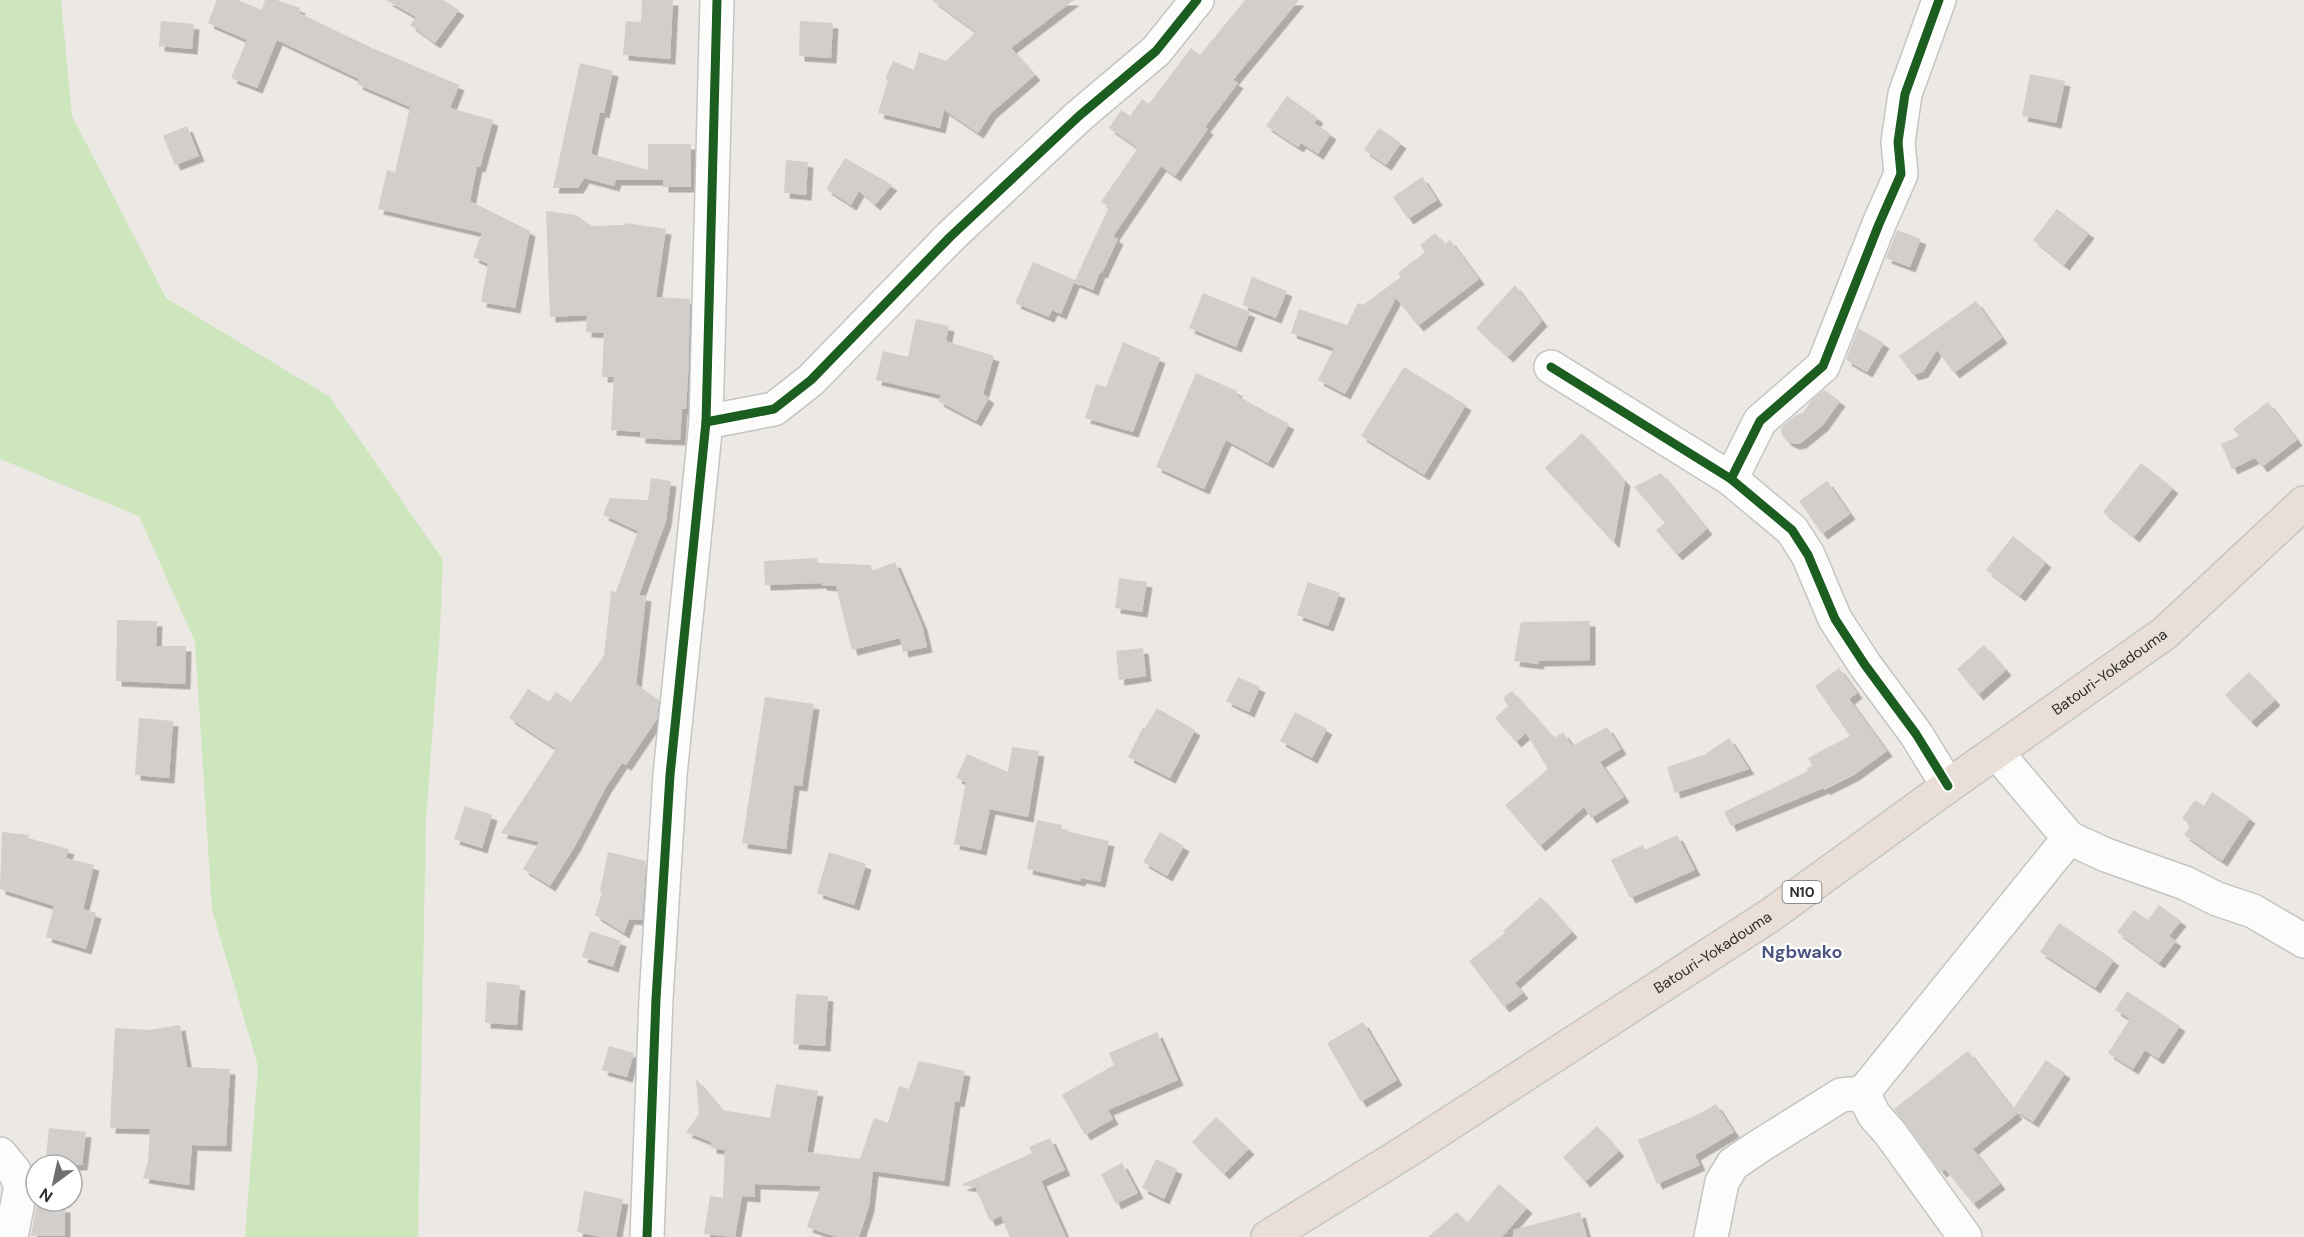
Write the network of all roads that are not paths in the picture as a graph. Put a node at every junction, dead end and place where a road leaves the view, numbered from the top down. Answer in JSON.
{"nodes":[{"id":1,"x":717,"y":0,"type":"edge"},
{"id":2,"x":1197,"y":0,"type":"edge"},
{"id":3,"x":1939,"y":0,"type":"edge"},
{"id":4,"x":1551,"y":367,"type":"dead end"},
{"id":5,"x":706,"y":422,"type":"junction"},
{"id":6,"x":1731,"y":479,"type":"junction"},
{"id":7,"x":2304,"y":503,"type":"edge"},
{"id":8,"x":1997,"y":753,"type":"junction"},
{"id":9,"x":1948,"y":786,"type":"junction"},
{"id":10,"x":2069,"y":838,"type":"junction"},
{"id":11,"x":2304,"y":941,"type":"edge"},
{"id":12,"x":1863,"y":1093,"type":"junction"},
{"id":13,"x":0,"y":1154,"type":"edge"},
{"id":14,"x":11,"y":1237,"type":"edge"},
{"id":15,"x":647,"y":1237,"type":"edge"},
{"id":16,"x":1268,"y":1237,"type":"edge"},
{"id":17,"x":1711,"y":1237,"type":"edge"},
{"id":18,"x":1965,"y":1237,"type":"edge"}],
"edges":[{"from":1,"to":5,"type":"street"},
{"from":2,"to":5,"type":"street"},
{"from":3,"to":6,"type":"street"},
{"from":4,"to":6,"type":"street"},
{"from":5,"to":15,"type":"street"},
{"from":6,"to":9,"type":"street"},
{"from":7,"to":8,"type":"highway","name":"Batouri-Yokadouma","number":"N10"},
{"from":8,"to":9,"type":"highway","name":"Batouri-Yokadouma","number":"N10"},
{"from":8,"to":10,"type":"street"},
{"from":9,"to":16,"type":"highway","name":"Batouri-Yokadouma","number":"N10"},
{"from":10,"to":11,"type":"street"},
{"from":10,"to":12,"type":"street"},
{"from":12,"to":17,"type":"street"},
{"from":12,"to":18,"type":"street"},
{"from":13,"to":14,"type":"street"}]}
